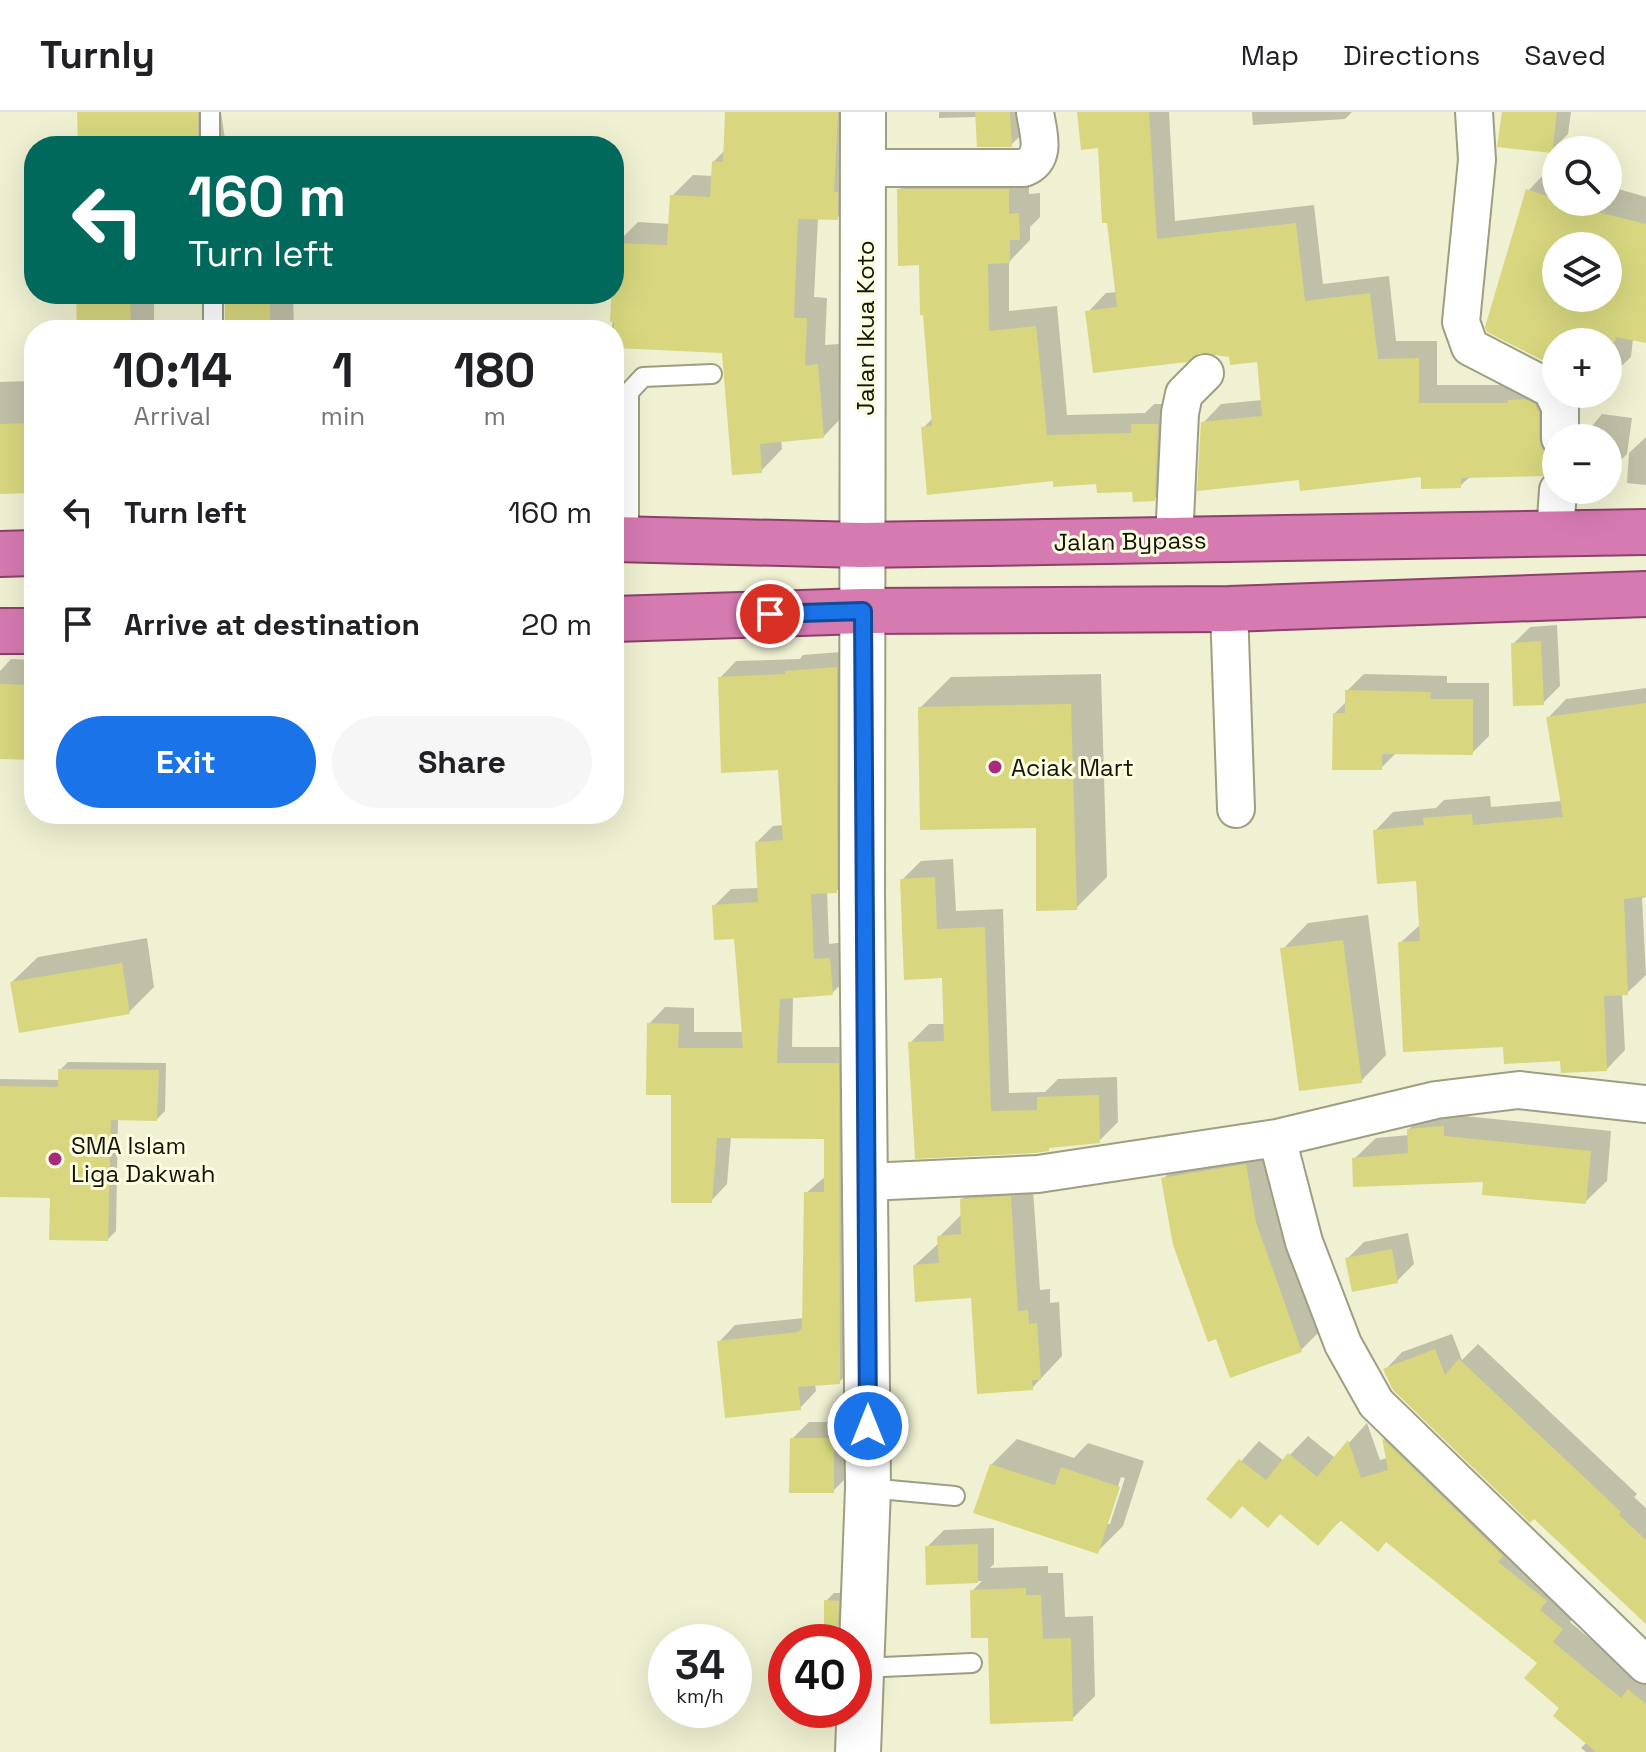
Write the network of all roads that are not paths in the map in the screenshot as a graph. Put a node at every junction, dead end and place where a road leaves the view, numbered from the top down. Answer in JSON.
{"nodes":[{"id":1,"x":863,"y":112,"type":"edge"},
{"id":2,"x":1035,"y":112,"type":"edge"},
{"id":3,"x":1474,"y":112,"type":"edge"},
{"id":4,"x":210,"y":113,"type":"edge"},
{"id":5,"x":210,"y":136,"type":"edge"},
{"id":6,"x":864,"y":168,"type":"junction"},
{"id":7,"x":1205,"y":373,"type":"dead end"},
{"id":8,"x":712,"y":374,"type":"dead end"},
{"id":9,"x":1560,"y":424,"type":"edge"},
{"id":10,"x":624,"y":497,"type":"edge"},
{"id":11,"x":1557,"y":504,"type":"edge"},
{"id":12,"x":1646,"y":532,"type":"edge"},
{"id":13,"x":1555,"y":533,"type":"junction"},
{"id":14,"x":624,"y":539,"type":"edge"},
{"id":15,"x":1174,"y":540,"type":"junction"},
{"id":16,"x":861,"y":545,"type":"junction"},
{"id":17,"x":24,"y":553,"type":"edge"},
{"id":18,"x":0,"y":554,"type":"edge"},
{"id":19,"x":1646,"y":594,"type":"edge"},
{"id":20,"x":1229,"y":609,"type":"junction"},
{"id":21,"x":863,"y":611,"type":"junction"},
{"id":22,"x":624,"y":619,"type":"edge"},
{"id":23,"x":0,"y":631,"type":"edge"},
{"id":24,"x":24,"y":631,"type":"edge"},
{"id":25,"x":1236,"y":809,"type":"dead end"},
{"id":26,"x":1646,"y":1104,"type":"edge"},
{"id":27,"x":1277,"y":1138,"type":"junction"},
{"id":28,"x":867,"y":1182,"type":"junction"},
{"id":29,"x":868,"y":1488,"type":"junction"},
{"id":30,"x":955,"y":1496,"type":"dead end"},
{"id":31,"x":863,"y":1624,"type":"edge"},
{"id":32,"x":972,"y":1663,"type":"dead end"},
{"id":33,"x":1646,"y":1665,"type":"edge"},
{"id":34,"x":872,"y":1668,"type":"edge"},
{"id":35,"x":859,"y":1728,"type":"edge"},
{"id":36,"x":858,"y":1752,"type":"edge"}],
"edges":[{"from":1,"to":6,"type":"street","name":"Jalan Ikua Koto"},
{"from":2,"to":6,"type":"street"},
{"from":3,"to":9,"type":"street"},
{"from":4,"to":5,"type":"lane"},
{"from":6,"to":16,"type":"street","name":"Jalan Ikua Koto"},
{"from":7,"to":15,"type":"street"},
{"from":8,"to":10,"type":"lane"},
{"from":11,"to":13,"type":"street"},
{"from":12,"to":13,"type":"highway","name":"Jalan Bypass"},
{"from":13,"to":15,"type":"highway","name":"Jalan Bypass"},
{"from":14,"to":16,"type":"highway","name":"Jalan Bypass"},
{"from":15,"to":16,"type":"highway","name":"Jalan Bypass"},
{"from":16,"to":21,"type":"street","name":"Jalan Ikua Koto"},
{"from":17,"to":18,"type":"highway"},
{"from":19,"to":20,"type":"highway"},
{"from":20,"to":21,"type":"highway"},
{"from":20,"to":25,"type":"street"},
{"from":21,"to":22,"type":"highway"},
{"from":21,"to":28,"type":"street","name":"Jalan Ikua Koto"},
{"from":23,"to":24,"type":"highway"},
{"from":26,"to":27,"type":"street"},
{"from":27,"to":28,"type":"street"},
{"from":27,"to":33,"type":"street"},
{"from":28,"to":29,"type":"street","name":"Jalan Ikua Koto"},
{"from":29,"to":30,"type":"lane"},
{"from":29,"to":31,"type":"street","name":"Jalan Ikua Koto"},
{"from":32,"to":34,"type":"lane"},
{"from":35,"to":36,"type":"street","name":"Jalan Ikua Koto"}]}
